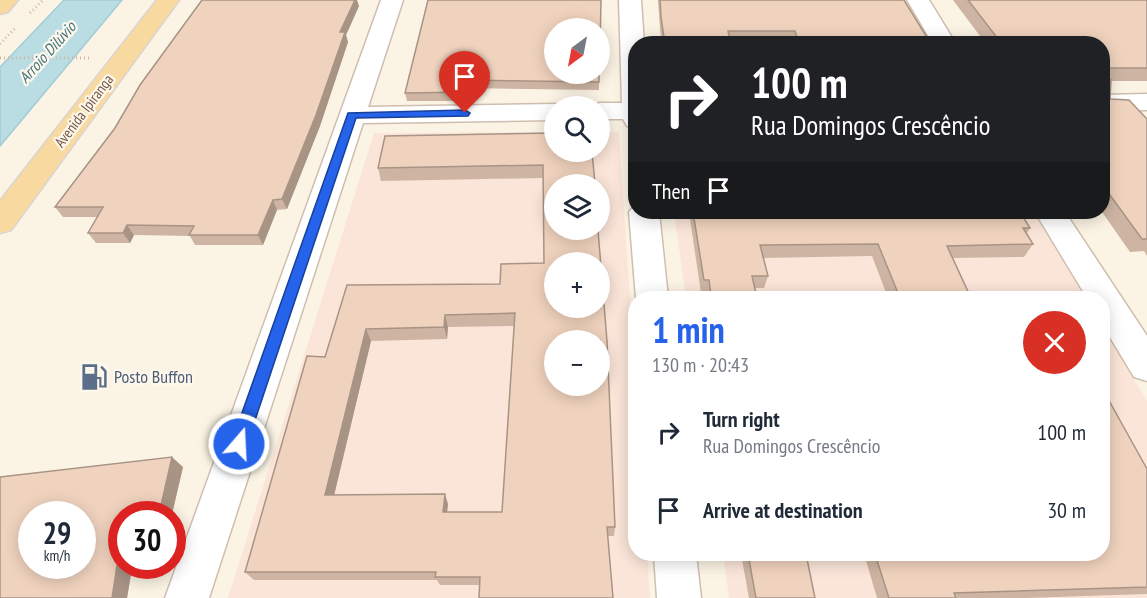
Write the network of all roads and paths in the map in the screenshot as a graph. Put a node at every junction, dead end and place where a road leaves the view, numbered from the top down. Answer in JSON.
{"nodes":[{"id":1,"x":7,"y":0,"type":"edge"},
{"id":2,"x":168,"y":0,"type":"edge"},
{"id":3,"x":392,"y":0,"type":"edge"},
{"id":4,"x":630,"y":0,"type":"edge"},
{"id":5,"x":918,"y":0,"type":"edge"},
{"id":6,"x":0,"y":7,"type":"edge"},
{"id":7,"x":632,"y":36,"type":"edge"},
{"id":8,"x":940,"y":36,"type":"edge"},
{"id":9,"x":0,"y":58,"type":"edge"},
{"id":10,"x":82,"y":58,"type":"dead end"},
{"id":11,"x":1147,"y":102,"type":"edge"},
{"id":12,"x":1110,"y":103,"type":"edge"},
{"id":13,"x":544,"y":112,"type":"edge"},
{"id":14,"x":610,"y":112,"type":"edge"},
{"id":15,"x":628,"y":113,"type":"edge"},
{"id":16,"x":352,"y":115,"type":"junction"},
{"id":17,"x":645,"y":219,"type":"edge"},
{"id":18,"x":1054,"y":219,"type":"edge"},
{"id":19,"x":0,"y":222,"type":"edge"},
{"id":20,"x":651,"y":291,"type":"edge"},
{"id":21,"x":1100,"y":291,"type":"edge"},
{"id":22,"x":1110,"y":307,"type":"edge"},
{"id":23,"x":1147,"y":366,"type":"edge"},
{"id":24,"x":676,"y":561,"type":"edge"},
{"id":25,"x":187,"y":598,"type":"edge"},
{"id":26,"x":679,"y":598,"type":"edge"}],
"edges":[{"from":1,"to":6,"type":"main road"},
{"from":2,"to":19,"type":"main road","name":"Avenida Ipiranga"},
{"from":3,"to":16,"type":"street"},
{"from":4,"to":7,"type":"street"},
{"from":5,"to":8,"type":"street"},
{"from":9,"to":10,"type":"path"},
{"from":11,"to":12,"type":"street"},
{"from":13,"to":16,"type":"street"},
{"from":14,"to":15,"type":"street"},
{"from":16,"to":25,"type":"street"},
{"from":17,"to":20,"type":"street"},
{"from":18,"to":21,"type":"street"},
{"from":22,"to":23,"type":"street"},
{"from":24,"to":26,"type":"street"}]}
